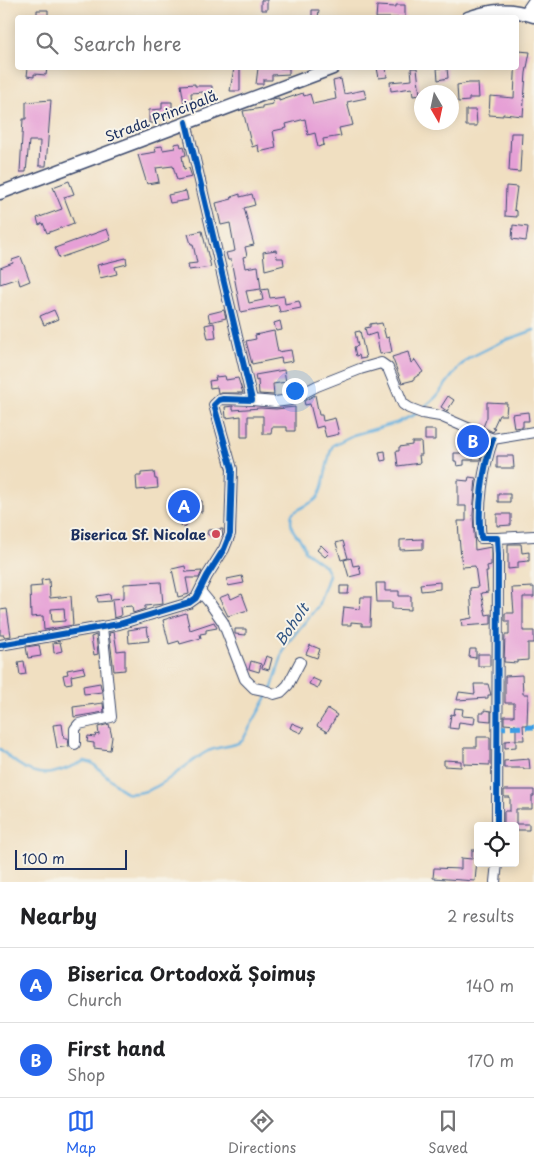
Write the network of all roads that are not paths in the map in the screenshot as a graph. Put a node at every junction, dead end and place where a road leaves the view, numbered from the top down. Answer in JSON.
{"nodes":[{"id":1,"x":534,"y":0,"type":"edge"},
{"id":2,"x":529,"y":14,"type":"edge"},
{"id":3,"x":478,"y":15,"type":"edge"},
{"id":4,"x":328,"y":70,"type":"edge"},
{"id":5,"x":186,"y":122,"type":"junction"},
{"id":6,"x":0,"y":193,"type":"edge"},
{"id":7,"x":252,"y":400,"type":"junction"},
{"id":8,"x":534,"y":432,"type":"edge"},
{"id":9,"x":493,"y":440,"type":"junction"},
{"id":10,"x":534,"y":536,"type":"edge"},
{"id":11,"x":497,"y":538,"type":"junction"},
{"id":12,"x":200,"y":591,"type":"junction"},
{"id":13,"x":102,"y":627,"type":"junction"},
{"id":14,"x":0,"y":645,"type":"edge"},
{"id":15,"x":300,"y":662,"type":"dead end"},
{"id":16,"x":75,"y":744,"type":"dead end"},
{"id":17,"x":497,"y":822,"type":"edge"},
{"id":18,"x":497,"y":867,"type":"edge"},
{"id":19,"x":495,"y":882,"type":"edge"}],
"edges":[{"from":1,"to":2,"type":"street"},
{"from":2,"to":3,"type":"main road"},
{"from":4,"to":5,"type":"main road","name":"Strada Principală"},
{"from":5,"to":6,"type":"main road","name":"Strada Principală"},
{"from":5,"to":7,"type":"street"},
{"from":7,"to":9,"type":"street"},
{"from":7,"to":12,"type":"street"},
{"from":8,"to":9,"type":"street"},
{"from":9,"to":11,"type":"street"},
{"from":10,"to":11,"type":"street"},
{"from":11,"to":17,"type":"street"},
{"from":12,"to":13,"type":"street"},
{"from":12,"to":15,"type":"street"},
{"from":13,"to":14,"type":"street"},
{"from":13,"to":16,"type":"street"},
{"from":18,"to":19,"type":"street"}]}
